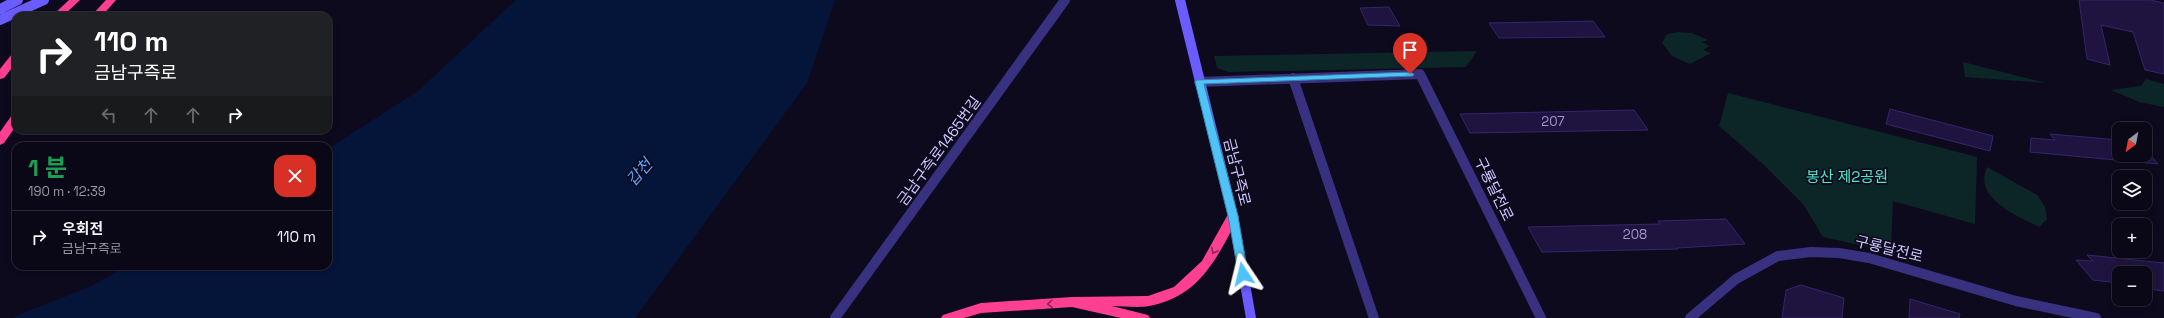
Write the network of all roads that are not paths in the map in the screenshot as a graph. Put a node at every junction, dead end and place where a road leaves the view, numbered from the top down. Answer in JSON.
{"nodes":[{"id":1,"x":18,"y":0,"type":"edge"},
{"id":2,"x":44,"y":0,"type":"edge"},
{"id":3,"x":75,"y":0,"type":"edge"},
{"id":4,"x":112,"y":0,"type":"edge"},
{"id":5,"x":1065,"y":0,"type":"edge"},
{"id":6,"x":1180,"y":0,"type":"edge"},
{"id":7,"x":0,"y":9,"type":"edge"},
{"id":8,"x":18,"y":12,"type":"edge"},
{"id":9,"x":62,"y":12,"type":"edge"},
{"id":10,"x":100,"y":12,"type":"edge"},
{"id":11,"x":12,"y":15,"type":"edge"},
{"id":12,"x":0,"y":20,"type":"edge"},
{"id":13,"x":12,"y":61,"type":"edge"},
{"id":14,"x":0,"y":76,"type":"edge"},
{"id":15,"x":1293,"y":78,"type":"junction"},
{"id":16,"x":1199,"y":82,"type":"junction"},
{"id":17,"x":12,"y":123,"type":"edge"},
{"id":18,"x":0,"y":141,"type":"edge"},
{"id":19,"x":1233,"y":216,"type":"junction"},
{"id":20,"x":1072,"y":302,"type":"junction"},
{"id":21,"x":835,"y":318,"type":"edge"},
{"id":22,"x":948,"y":318,"type":"edge"},
{"id":23,"x":1143,"y":318,"type":"edge"},
{"id":24,"x":1251,"y":318,"type":"edge"},
{"id":25,"x":1374,"y":318,"type":"edge"},
{"id":26,"x":1541,"y":318,"type":"edge"},
{"id":27,"x":1690,"y":318,"type":"edge"},
{"id":28,"x":2096,"y":318,"type":"edge"}],
"edges":[{"from":1,"to":7,"type":"main road"},
{"from":2,"to":8,"type":"main road"},
{"from":3,"to":9,"type":"highway"},
{"from":4,"to":10,"type":"highway"},
{"from":5,"to":21,"type":"street","name":"금남구즉로1465번길"},
{"from":6,"to":16,"type":"main road","name":"금남구즉로"},
{"from":11,"to":12,"type":"main road"},
{"from":13,"to":14,"type":"highway"},
{"from":15,"to":16,"type":"street"},
{"from":15,"to":25,"type":"street"},
{"from":15,"to":26,"type":"street","name":"구룡달전로"},
{"from":16,"to":19,"type":"main road","name":"금남구즉로"},
{"from":17,"to":18,"type":"highway"},
{"from":19,"to":20,"type":"highway","one_way":true},
{"from":19,"to":24,"type":"main road","name":"금남구즉로"},
{"from":20,"to":22,"type":"highway","one_way":true},
{"from":20,"to":23,"type":"highway"},
{"from":27,"to":28,"type":"street","name":"구룡달전로"}]}
